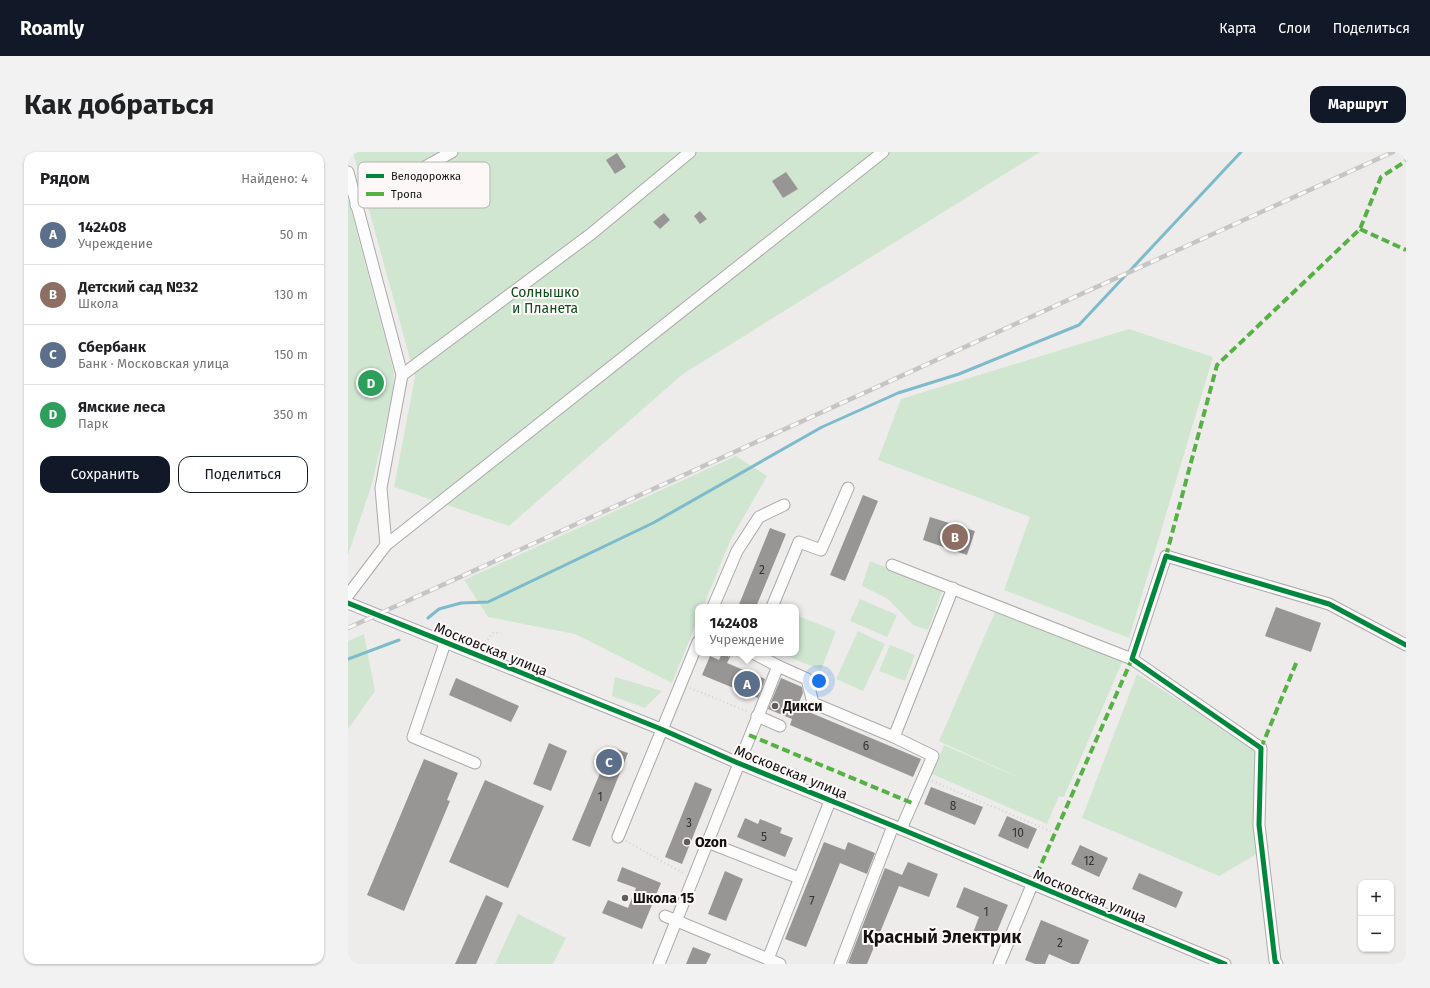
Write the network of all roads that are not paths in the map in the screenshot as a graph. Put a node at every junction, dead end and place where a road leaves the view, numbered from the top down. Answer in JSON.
{"nodes":[{"id":1,"x":452,"y":152,"type":"edge"},
{"id":2,"x":690,"y":152,"type":"edge"},
{"id":3,"x":883,"y":152,"type":"edge"},
{"id":4,"x":434,"y":162,"type":"edge"},
{"id":5,"x":348,"y":172,"type":"edge"},
{"id":6,"x":356,"y":205,"type":"joint"},
{"id":7,"x":402,"y":375,"type":"junction"},
{"id":8,"x":848,"y":488,"type":"dead end"},
{"id":9,"x":784,"y":505,"type":"dead end"},
{"id":10,"x":386,"y":545,"type":"junction"},
{"id":11,"x":892,"y":565,"type":"dead end"},
{"id":12,"x":953,"y":588,"type":"junction"},
{"id":13,"x":348,"y":595,"type":"edge"},
{"id":14,"x":348,"y":603,"type":"edge"},
{"id":15,"x":714,"y":604,"type":"edge"},
{"id":16,"x":773,"y":604,"type":"edge"},
{"id":17,"x":445,"y":643,"type":"junction"},
{"id":18,"x":1406,"y":645,"type":"edge"},
{"id":19,"x":695,"y":649,"type":"edge"},
{"id":20,"x":759,"y":656,"type":"edge"},
{"id":21,"x":1132,"y":659,"type":"junction"},
{"id":22,"x":778,"y":666,"type":"junction"},
{"id":23,"x":757,"y":716,"type":"junction"},
{"id":24,"x":780,"y":726,"type":"dead end"},
{"id":25,"x":661,"y":729,"type":"junction"},
{"id":26,"x":894,"y":737,"type":"junction"},
{"id":27,"x":475,"y":763,"type":"dead end"},
{"id":28,"x":738,"y":764,"type":"junction"},
{"id":29,"x":830,"y":801,"type":"junction"},
{"id":30,"x":897,"y":828,"type":"junction"},
{"id":31,"x":618,"y":837,"type":"road end"},
{"id":32,"x":707,"y":842,"type":"junction"},
{"id":33,"x":799,"y":878,"type":"junction"},
{"id":34,"x":1032,"y":885,"type":"junction"},
{"id":35,"x":665,"y":916,"type":"dead end"},
{"id":36,"x":676,"y":921,"type":"junction"},
{"id":37,"x":768,"y":959,"type":"junction"},
{"id":38,"x":659,"y":964,"type":"edge"},
{"id":39,"x":780,"y":964,"type":"edge"},
{"id":40,"x":840,"y":964,"type":"edge"},
{"id":41,"x":999,"y":964,"type":"edge"},
{"id":42,"x":1225,"y":964,"type":"edge"},
{"id":43,"x":1277,"y":964,"type":"edge"}],
"edges":[{"from":1,"to":4,"type":"street"},
{"from":2,"to":7,"type":"street"},
{"from":3,"to":10,"type":"street"},
{"from":5,"to":6,"type":"street"},
{"from":6,"to":7,"type":"street"},
{"from":7,"to":10,"type":"street"},
{"from":8,"to":16,"type":"street"},
{"from":9,"to":15,"type":"street"},
{"from":10,"to":13,"type":"street"},
{"from":11,"to":12,"type":"street"},
{"from":12,"to":21,"type":"street"},
{"from":12,"to":26,"type":"street"},
{"from":14,"to":17,"type":"street","name":"Московская улица"},
{"from":17,"to":25,"type":"street","name":"Московская улица"},
{"from":17,"to":27,"type":"street"},
{"from":18,"to":21,"type":"street"},
{"from":19,"to":25,"type":"street"},
{"from":20,"to":22,"type":"street"},
{"from":21,"to":43,"type":"street"},
{"from":22,"to":23,"type":"street"},
{"from":22,"to":26,"type":"street"},
{"from":23,"to":24,"type":"street"},
{"from":23,"to":28,"type":"street"},
{"from":25,"to":28,"type":"street","name":"Московская улица"},
{"from":25,"to":31,"type":"street"},
{"from":26,"to":30,"type":"street"},
{"from":28,"to":29,"type":"street","name":"Московская улица"},
{"from":28,"to":32,"type":"street"},
{"from":29,"to":30,"type":"street","name":"Московская улица"},
{"from":29,"to":33,"type":"street"},
{"from":30,"to":34,"type":"street","name":"Московская улица"},
{"from":30,"to":40,"type":"street"},
{"from":32,"to":33,"type":"street"},
{"from":32,"to":36,"type":"street"},
{"from":33,"to":37,"type":"street"},
{"from":34,"to":41,"type":"street"},
{"from":34,"to":42,"type":"street","name":"Московская улица"},
{"from":35,"to":36,"type":"street"},
{"from":36,"to":37,"type":"street"},
{"from":36,"to":38,"type":"street"},
{"from":37,"to":39,"type":"street"}]}
